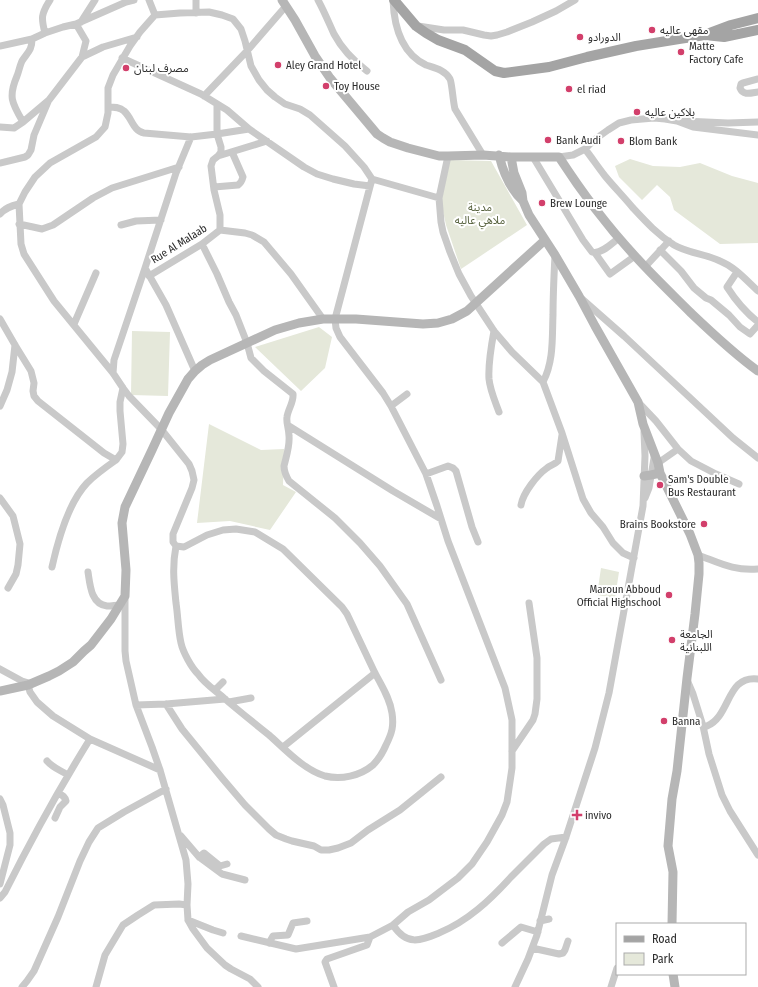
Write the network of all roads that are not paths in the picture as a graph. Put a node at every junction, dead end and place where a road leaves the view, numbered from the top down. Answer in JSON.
{"nodes":[{"id":1,"x":50,"y":0,"type":"edge"},
{"id":2,"x":95,"y":0,"type":"edge"},
{"id":3,"x":134,"y":0,"type":"edge"},
{"id":4,"x":149,"y":0,"type":"edge"},
{"id":5,"x":196,"y":0,"type":"edge"},
{"id":6,"x":318,"y":0,"type":"edge"},
{"id":7,"x":394,"y":0,"type":"edge"},
{"id":8,"x":574,"y":0,"type":"edge"},
{"id":9,"x":284,"y":3,"type":"edge"},
{"id":10,"x":196,"y":13,"type":"junction"},
{"id":11,"x":155,"y":15,"type":"junction"},
{"id":12,"x":758,"y":18,"type":"edge"},
{"id":13,"x":79,"y":23,"type":"junction"},
{"id":14,"x":416,"y":26,"type":"junction"},
{"id":15,"x":758,"y":30,"type":"edge"},
{"id":16,"x":45,"y":33,"type":"junction"},
{"id":17,"x":705,"y":35,"type":"junction"},
{"id":18,"x":137,"y":36,"type":"junction"},
{"id":19,"x":32,"y":39,"type":"junction"},
{"id":20,"x":0,"y":46,"type":"edge"},
{"id":21,"x":247,"y":51,"type":"junction"},
{"id":22,"x":82,"y":57,"type":"junction"},
{"id":23,"x":122,"y":58,"type":"junction"},
{"id":24,"x":367,"y":72,"type":"dead end"},
{"id":25,"x":758,"y":79,"type":"edge"},
{"id":26,"x":758,"y":92,"type":"edge"},
{"id":27,"x":204,"y":96,"type":"junction"},
{"id":28,"x":49,"y":100,"type":"junction"},
{"id":29,"x":217,"y":104,"type":"junction"},
{"id":30,"x":108,"y":107,"type":"junction"},
{"id":31,"x":677,"y":121,"type":"junction"},
{"id":32,"x":23,"y":122,"type":"junction"},
{"id":33,"x":758,"y":122,"type":"edge"},
{"id":34,"x":0,"y":127,"type":"edge"},
{"id":35,"x":249,"y":129,"type":"junction"},
{"id":36,"x":217,"y":134,"type":"junction"},
{"id":37,"x":758,"y":135,"type":"edge"},
{"id":38,"x":191,"y":137,"type":"junction"},
{"id":39,"x":266,"y":141,"type":"junction"},
{"id":40,"x":585,"y":149,"type":"junction"},
{"id":41,"x":232,"y":152,"type":"junction"},
{"id":42,"x":483,"y":154,"type":"junction"},
{"id":43,"x":499,"y":155,"type":"junction"},
{"id":44,"x":218,"y":156,"type":"junction"},
{"id":45,"x":448,"y":156,"type":"junction"},
{"id":46,"x":511,"y":157,"type":"junction"},
{"id":47,"x":532,"y":157,"type":"junction"},
{"id":48,"x":559,"y":157,"type":"junction"},
{"id":49,"x":0,"y":163,"type":"edge"},
{"id":50,"x":179,"y":167,"type":"junction"},
{"id":51,"x":510,"y":174,"type":"junction"},
{"id":52,"x":371,"y":182,"type":"junction"},
{"id":53,"x":214,"y":187,"type":"junction"},
{"id":54,"x":439,"y":198,"type":"junction"},
{"id":55,"x":19,"y":204,"type":"junction"},
{"id":56,"x":0,"y":214,"type":"edge"},
{"id":57,"x":161,"y":220,"type":"junction"},
{"id":58,"x":19,"y":224,"type":"junction"},
{"id":59,"x":121,"y":225,"type":"dead end"},
{"id":60,"x":220,"y":230,"type":"junction"},
{"id":61,"x":619,"y":238,"type":"junction"},
{"id":62,"x":544,"y":240,"type":"junction"},
{"id":63,"x":669,"y":241,"type":"junction"},
{"id":64,"x":202,"y":244,"type":"junction"},
{"id":65,"x":660,"y":250,"type":"junction"},
{"id":66,"x":595,"y":253,"type":"junction"},
{"id":67,"x":555,"y":256,"type":"junction"},
{"id":68,"x":635,"y":256,"type":"junction"},
{"id":69,"x":645,"y":266,"type":"junction"},
{"id":70,"x":145,"y":268,"type":"junction"},
{"id":71,"x":737,"y":272,"type":"junction"},
{"id":72,"x":96,"y":273,"type":"dead end"},
{"id":73,"x":149,"y":276,"type":"junction"},
{"id":74,"x":758,"y":291,"type":"edge"},
{"id":75,"x":579,"y":296,"type":"junction"},
{"id":76,"x":476,"y":303,"type":"junction"},
{"id":77,"x":0,"y":319,"type":"edge"},
{"id":78,"x":323,"y":319,"type":"junction"},
{"id":79,"x":335,"y":319,"type":"junction"},
{"id":80,"x":758,"y":323,"type":"edge"},
{"id":81,"x":74,"y":324,"type":"junction"},
{"id":82,"x":494,"y":332,"type":"junction"},
{"id":83,"x":247,"y":343,"type":"junction"},
{"id":84,"x":15,"y":345,"type":"junction"},
{"id":85,"x":195,"y":371,"type":"junction"},
{"id":86,"x":758,"y":371,"type":"edge"},
{"id":87,"x":113,"y":373,"type":"junction"},
{"id":88,"x":543,"y":382,"type":"junction"},
{"id":89,"x":123,"y":388,"type":"junction"},
{"id":90,"x":407,"y":394,"type":"dead end"},
{"id":91,"x":638,"y":402,"type":"junction"},
{"id":92,"x":0,"y":406,"type":"edge"},
{"id":93,"x":391,"y":406,"type":"junction"},
{"id":94,"x":498,"y":412,"type":"dead end"},
{"id":95,"x":643,"y":424,"type":"junction"},
{"id":96,"x":289,"y":426,"type":"junction"},
{"id":97,"x":161,"y":429,"type":"junction"},
{"id":98,"x":562,"y":433,"type":"junction"},
{"id":99,"x":678,"y":449,"type":"junction"},
{"id":100,"x":654,"y":452,"type":"junction"},
{"id":101,"x":758,"y":458,"type":"edge"},
{"id":102,"x":116,"y":460,"type":"junction"},
{"id":103,"x":658,"y":463,"type":"junction"},
{"id":104,"x":426,"y":474,"type":"junction"},
{"id":105,"x":652,"y":475,"type":"junction"},
{"id":106,"x":738,"y":484,"type":"dead end"},
{"id":107,"x":0,"y":499,"type":"edge"},
{"id":108,"x":521,"y":505,"type":"dead end"},
{"id":109,"x":441,"y":519,"type":"junction"},
{"id":110,"x":478,"y":542,"type":"dead end"},
{"id":111,"x":176,"y":546,"type":"junction"},
{"id":112,"x":698,"y":555,"type":"junction"},
{"id":113,"x":634,"y":558,"type":"junction"},
{"id":114,"x":52,"y":567,"type":"dead end"},
{"id":115,"x":758,"y":569,"type":"edge"},
{"id":116,"x":88,"y":572,"type":"dead end"},
{"id":117,"x":8,"y":588,"type":"dead end"},
{"id":118,"x":125,"y":596,"type":"junction"},
{"id":119,"x":529,"y":603,"type":"dead end"},
{"id":120,"x":120,"y":605,"type":"junction"},
{"id":121,"x":0,"y":669,"type":"edge"},
{"id":122,"x":375,"y":673,"type":"junction"},
{"id":123,"x":686,"y":678,"type":"junction"},
{"id":124,"x":758,"y":679,"type":"edge"},
{"id":125,"x":442,"y":680,"type":"dead end"},
{"id":126,"x":223,"y":682,"type":"dead end"},
{"id":127,"x":30,"y":684,"type":"junction"},
{"id":128,"x":214,"y":690,"type":"junction"},
{"id":129,"x":0,"y":691,"type":"edge"},
{"id":130,"x":251,"y":698,"type":"dead end"},
{"id":131,"x":227,"y":701,"type":"junction"},
{"id":132,"x":166,"y":704,"type":"junction"},
{"id":133,"x":136,"y":705,"type":"junction"},
{"id":134,"x":703,"y":726,"type":"junction"},
{"id":135,"x":90,"y":739,"type":"junction"},
{"id":136,"x":283,"y":747,"type":"junction"},
{"id":137,"x":512,"y":751,"type":"junction"},
{"id":138,"x":47,"y":760,"type":"dead end"},
{"id":139,"x":160,"y":770,"type":"junction"},
{"id":140,"x":68,"y":775,"type":"junction"},
{"id":141,"x":441,"y":776,"type":"dead end"},
{"id":142,"x":166,"y":788,"type":"junction"},
{"id":143,"x":58,"y":793,"type":"junction"},
{"id":144,"x":0,"y":799,"type":"edge"},
{"id":145,"x":55,"y":818,"type":"dead end"},
{"id":146,"x":178,"y":833,"type":"junction"},
{"id":147,"x":566,"y":837,"type":"junction"},
{"id":148,"x":758,"y":855,"type":"edge"},
{"id":149,"x":199,"y":857,"type":"junction"},
{"id":150,"x":227,"y":864,"type":"dead end"},
{"id":151,"x":245,"y":880,"type":"dead end"},
{"id":152,"x":0,"y":884,"type":"edge"},
{"id":153,"x":0,"y":898,"type":"edge"},
{"id":154,"x":187,"y":905,"type":"junction"},
{"id":155,"x":549,"y":919,"type":"dead end"},
{"id":156,"x":188,"y":920,"type":"junction"},
{"id":157,"x":307,"y":921,"type":"dead end"},
{"id":158,"x":540,"y":921,"type":"junction"},
{"id":159,"x":672,"y":923,"type":"edge"},
{"id":160,"x":393,"y":925,"type":"junction"},
{"id":161,"x":538,"y":932,"type":"junction"},
{"id":162,"x":223,"y":933,"type":"dead end"},
{"id":163,"x":241,"y":936,"type":"dead end"},
{"id":164,"x":370,"y":937,"type":"junction"},
{"id":165,"x":568,"y":941,"type":"dead end"},
{"id":166,"x":269,"y":943,"type":"junction"},
{"id":167,"x":502,"y":943,"type":"dead end"},
{"id":168,"x":532,"y":948,"type":"junction"},
{"id":169,"x":616,"y":971,"type":"edge"},
{"id":170,"x":673,"y":975,"type":"edge"},
{"id":171,"x":22,"y":987,"type":"edge"},
{"id":172,"x":96,"y":987,"type":"edge"},
{"id":173,"x":258,"y":987,"type":"edge"},
{"id":174,"x":334,"y":987,"type":"edge"},
{"id":175,"x":515,"y":987,"type":"edge"},
{"id":176,"x":611,"y":987,"type":"edge"},
{"id":177,"x":675,"y":987,"type":"edge"}],
"edges":[{"from":1,"to":16,"type":"street"},
{"from":2,"to":13,"type":"street"},
{"from":3,"to":13,"type":"street"},
{"from":4,"to":11,"type":"street"},
{"from":5,"to":10,"type":"street"},
{"from":6,"to":24,"type":"street"},
{"from":7,"to":14,"type":"main road"},
{"from":7,"to":42,"type":"street"},
{"from":8,"to":14,"type":"street"},
{"from":9,"to":21,"type":"street"},
{"from":9,"to":45,"type":"main road"},
{"from":10,"to":11,"type":"street"},
{"from":10,"to":21,"type":"street"},
{"from":11,"to":18,"type":"street"},
{"from":12,"to":17,"type":"main road"},
{"from":13,"to":16,"type":"street"},
{"from":13,"to":22,"type":"street"},
{"from":14,"to":17,"type":"main road"},
{"from":15,"to":17,"type":"main road"},
{"from":16,"to":19,"type":"street"},
{"from":18,"to":22,"type":"street"},
{"from":18,"to":23,"type":"street"},
{"from":19,"to":20,"type":"street"},
{"from":19,"to":32,"type":"street"},
{"from":21,"to":27,"type":"street"},
{"from":21,"to":52,"type":"street"},
{"from":22,"to":28,"type":"street"},
{"from":23,"to":27,"type":"street"},
{"from":23,"to":30,"type":"street"},
{"from":25,"to":26,"type":"street"},
{"from":27,"to":29,"type":"street"},
{"from":28,"to":32,"type":"street"},
{"from":28,"to":49,"type":"street"},
{"from":29,"to":35,"type":"street"},
{"from":29,"to":36,"type":"street"},
{"from":30,"to":38,"type":"street"},
{"from":30,"to":55,"type":"street"},
{"from":31,"to":33,"type":"street"},
{"from":31,"to":37,"type":"street"},
{"from":31,"to":40,"type":"street"},
{"from":32,"to":34,"type":"street"},
{"from":35,"to":36,"type":"street"},
{"from":35,"to":39,"type":"street"},
{"from":36,"to":38,"type":"street"},
{"from":36,"to":44,"type":"street"},
{"from":38,"to":50,"type":"street"},
{"from":39,"to":41,"type":"street"},
{"from":39,"to":52,"type":"street"},
{"from":40,"to":48,"type":"street"},
{"from":40,"to":63,"type":"street"},
{"from":41,"to":44,"type":"street"},
{"from":41,"to":53,"type":"street"},
{"from":42,"to":43,"type":"main road"},
{"from":42,"to":45,"type":"main road"},
{"from":43,"to":46,"type":"main road"},
{"from":43,"to":51,"type":"main road"},
{"from":44,"to":53,"type":"street"},
{"from":45,"to":54,"type":"street"},
{"from":46,"to":47,"type":"main road"},
{"from":46,"to":51,"type":"main road"},
{"from":47,"to":48,"type":"main road"},
{"from":47,"to":66,"type":"street"},
{"from":48,"to":61,"type":"main road"},
{"from":50,"to":57,"type":"street"},
{"from":50,"to":58,"type":"street"},
{"from":51,"to":62,"type":"main road"},
{"from":52,"to":54,"type":"street"},
{"from":52,"to":79,"type":"street"},
{"from":53,"to":60,"type":"street"},
{"from":54,"to":76,"type":"street"},
{"from":55,"to":56,"type":"street"},
{"from":55,"to":58,"type":"street"},
{"from":57,"to":59,"type":"street"},
{"from":57,"to":70,"type":"street"},
{"from":58,"to":81,"type":"street"},
{"from":60,"to":64,"type":"street","name":"Rue Al Malaab"},
{"from":60,"to":78,"type":"street"},
{"from":61,"to":66,"type":"street"},
{"from":61,"to":68,"type":"main road"},
{"from":62,"to":67,"type":"main road"},
{"from":62,"to":76,"type":"main road"},
{"from":63,"to":65,"type":"street"},
{"from":63,"to":71,"type":"street"},
{"from":64,"to":73,"type":"street","name":"Rue Al Malaab"},
{"from":64,"to":83,"type":"street"},
{"from":65,"to":69,"type":"street"},
{"from":65,"to":80,"type":"street"},
{"from":66,"to":68,"type":"street"},
{"from":67,"to":75,"type":"main road"},
{"from":67,"to":88,"type":"street"},
{"from":68,"to":69,"type":"main road"},
{"from":69,"to":86,"type":"main road"},
{"from":70,"to":73,"type":"street"},
{"from":70,"to":87,"type":"street"},
{"from":71,"to":74,"type":"street"},
{"from":71,"to":80,"type":"street"},
{"from":72,"to":81,"type":"street"},
{"from":73,"to":85,"type":"street"},
{"from":75,"to":91,"type":"main road"},
{"from":75,"to":101,"type":"street"},
{"from":76,"to":79,"type":"main road"},
{"from":76,"to":82,"type":"street"},
{"from":77,"to":84,"type":"street"},
{"from":78,"to":79,"type":"main road"},
{"from":78,"to":83,"type":"main road"},
{"from":79,"to":93,"type":"street"},
{"from":81,"to":87,"type":"street"},
{"from":82,"to":88,"type":"street"},
{"from":82,"to":94,"type":"street"},
{"from":83,"to":85,"type":"main road"},
{"from":83,"to":96,"type":"street"},
{"from":84,"to":92,"type":"street"},
{"from":84,"to":102,"type":"street"},
{"from":85,"to":97,"type":"main road"},
{"from":87,"to":89,"type":"street"},
{"from":88,"to":98,"type":"street"},
{"from":89,"to":97,"type":"street"},
{"from":89,"to":102,"type":"street"},
{"from":90,"to":93,"type":"street"},
{"from":91,"to":95,"type":"main road"},
{"from":91,"to":99,"type":"street"},
{"from":93,"to":104,"type":"street"},
{"from":95,"to":100,"type":"main road"},
{"from":95,"to":105,"type":"street"},
{"from":96,"to":109,"type":"street"},
{"from":96,"to":125,"type":"street"},
{"from":97,"to":111,"type":"street"},
{"from":97,"to":118,"type":"main road"},
{"from":98,"to":108,"type":"street"},
{"from":98,"to":113,"type":"street"},
{"from":99,"to":103,"type":"street"},
{"from":99,"to":106,"type":"street"},
{"from":100,"to":103,"type":"main road"},
{"from":100,"to":105,"type":"street"},
{"from":102,"to":114,"type":"street"},
{"from":103,"to":105,"type":"main road"},
{"from":104,"to":109,"type":"street"},
{"from":104,"to":110,"type":"street"},
{"from":105,"to":112,"type":"main road"},
{"from":105,"to":113,"type":"street"},
{"from":107,"to":117,"type":"street"},
{"from":109,"to":137,"type":"street"},
{"from":111,"to":122,"type":"street"},
{"from":111,"to":128,"type":"street"},
{"from":112,"to":115,"type":"street"},
{"from":112,"to":123,"type":"main road"},
{"from":113,"to":147,"type":"street"},
{"from":116,"to":120,"type":"street"},
{"from":118,"to":120,"type":"main road"},
{"from":118,"to":133,"type":"street"},
{"from":119,"to":137,"type":"street"},
{"from":120,"to":127,"type":"main road"},
{"from":121,"to":127,"type":"street"},
{"from":122,"to":136,"type":"street"},
{"from":122,"to":136,"type":"street"},
{"from":123,"to":134,"type":"street"},
{"from":123,"to":159,"type":"main road"},
{"from":124,"to":134,"type":"street"},
{"from":126,"to":128,"type":"street"},
{"from":127,"to":129,"type":"main road"},
{"from":127,"to":135,"type":"street"},
{"from":128,"to":131,"type":"street"},
{"from":130,"to":131,"type":"street"},
{"from":131,"to":132,"type":"street"},
{"from":131,"to":136,"type":"street"},
{"from":132,"to":133,"type":"street"},
{"from":132,"to":141,"type":"street"},
{"from":133,"to":139,"type":"street"},
{"from":134,"to":148,"type":"street"},
{"from":135,"to":139,"type":"street"},
{"from":135,"to":140,"type":"street"},
{"from":137,"to":160,"type":"street"},
{"from":138,"to":140,"type":"street"},
{"from":139,"to":142,"type":"street"},
{"from":140,"to":143,"type":"street"},
{"from":142,"to":146,"type":"street"},
{"from":142,"to":171,"type":"street"},
{"from":143,"to":145,"type":"street"},
{"from":143,"to":153,"type":"street"},
{"from":144,"to":152,"type":"street"},
{"from":146,"to":149,"type":"street"},
{"from":146,"to":154,"type":"street"},
{"from":147,"to":158,"type":"street"},
{"from":147,"to":160,"type":"street"},
{"from":149,"to":150,"type":"street"},
{"from":149,"to":151,"type":"street"},
{"from":154,"to":156,"type":"street"},
{"from":154,"to":172,"type":"street"},
{"from":155,"to":158,"type":"street"},
{"from":156,"to":162,"type":"street"},
{"from":156,"to":173,"type":"street"},
{"from":157,"to":166,"type":"street"},
{"from":158,"to":161,"type":"street"},
{"from":160,"to":164,"type":"street"},
{"from":161,"to":167,"type":"street"},
{"from":161,"to":168,"type":"street"},
{"from":163,"to":166,"type":"street"},
{"from":164,"to":166,"type":"street"},
{"from":164,"to":174,"type":"street"},
{"from":165,"to":168,"type":"street"},
{"from":168,"to":175,"type":"street"},
{"from":169,"to":176,"type":"street"},
{"from":170,"to":177,"type":"main road"}]}
